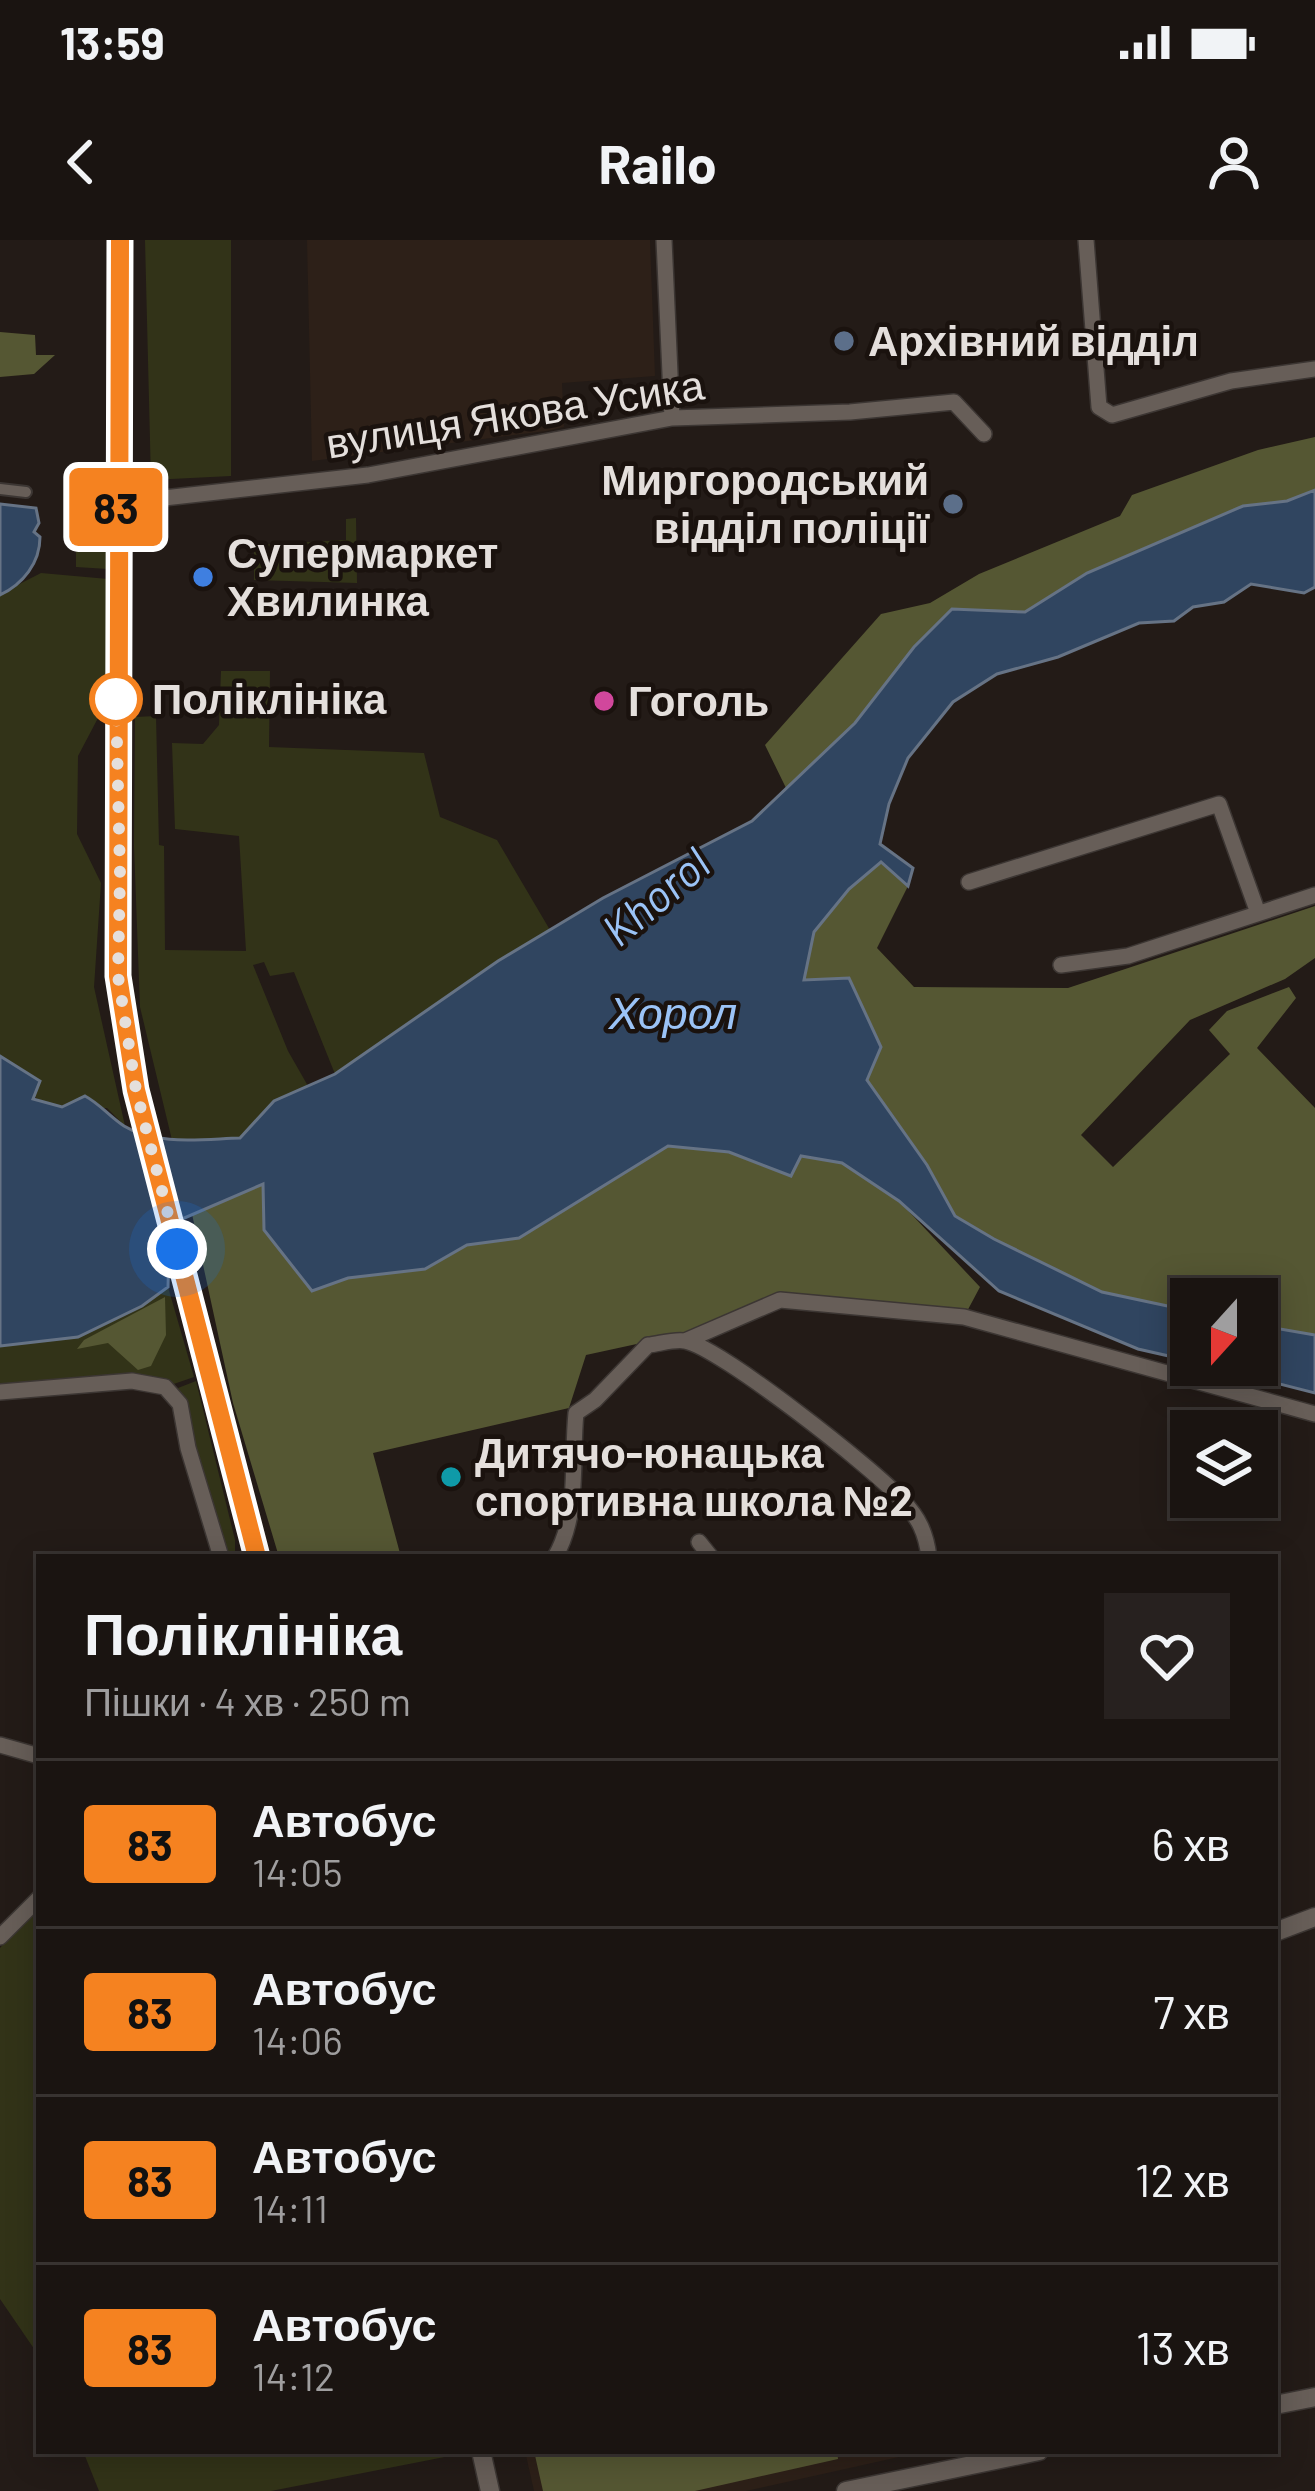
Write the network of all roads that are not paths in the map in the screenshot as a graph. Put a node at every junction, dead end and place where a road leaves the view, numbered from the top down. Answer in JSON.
{"nodes":[{"id":1,"x":120,"y":240,"type":"edge"},
{"id":2,"x":664,"y":240,"type":"edge"},
{"id":3,"x":1085,"y":240,"type":"edge"},
{"id":4,"x":1315,"y":369,"type":"edge"},
{"id":5,"x":672,"y":418,"type":"junction"},
{"id":6,"x":983,"y":434,"type":"dead end"},
{"id":7,"x":0,"y":489,"type":"edge"},
{"id":8,"x":26,"y":492,"type":"dead end"},
{"id":9,"x":116,"y":499,"type":"junction"},
{"id":10,"x":969,"y":882,"type":"dead end"},
{"id":11,"x":1315,"y":895,"type":"edge"},
{"id":12,"x":1258,"y":913,"type":"junction"},
{"id":13,"x":1060,"y":965,"type":"dead end"},
{"id":14,"x":686,"y":1341,"type":"junction"},
{"id":15,"x":0,"y":1393,"type":"edge"},
{"id":16,"x":1315,"y":1414,"type":"edge"},
{"id":17,"x":699,"y":1542,"type":"dead end"},
{"id":18,"x":563,"y":1553,"type":"edge"},
{"id":19,"x":220,"y":1554,"type":"edge"},
{"id":20,"x":256,"y":1554,"type":"edge"},
{"id":21,"x":709,"y":1554,"type":"edge"},
{"id":22,"x":929,"y":1554,"type":"edge"},
{"id":23,"x":0,"y":1745,"type":"edge"},
{"id":24,"x":36,"y":1755,"type":"edge"},
{"id":25,"x":36,"y":1901,"type":"edge"},
{"id":26,"x":1315,"y":1917,"type":"edge"},
{"id":27,"x":1278,"y":1931,"type":"edge"},
{"id":28,"x":0,"y":1937,"type":"edge"},
{"id":29,"x":1315,"y":2397,"type":"edge"},
{"id":30,"x":1278,"y":2404,"type":"edge"},
{"id":31,"x":482,"y":2454,"type":"edge"},
{"id":32,"x":983,"y":2456,"type":"edge"},
{"id":33,"x":490,"y":2491,"type":"edge"},
{"id":34,"x":846,"y":2491,"type":"edge"}],
"edges":[{"from":1,"to":9,"type":"street"},
{"from":2,"to":5,"type":"street"},
{"from":3,"to":4,"type":"street"},
{"from":5,"to":6,"type":"street","name":"вулиця Якова Усика"},
{"from":5,"to":9,"type":"street","name":"вулиця Якова Усика"},
{"from":7,"to":8,"type":"street"},
{"from":9,"to":20,"type":"street"},
{"from":10,"to":12,"type":"street"},
{"from":11,"to":12,"type":"street"},
{"from":12,"to":13,"type":"street"},
{"from":14,"to":16,"type":"street"},
{"from":14,"to":18,"type":"street"},
{"from":14,"to":22,"type":"street"},
{"from":15,"to":19,"type":"street"},
{"from":17,"to":21,"type":"street"},
{"from":23,"to":24,"type":"street"},
{"from":25,"to":28,"type":"street"},
{"from":26,"to":27,"type":"street"},
{"from":29,"to":30,"type":"street"},
{"from":31,"to":33,"type":"street"},
{"from":32,"to":34,"type":"street"}]}
